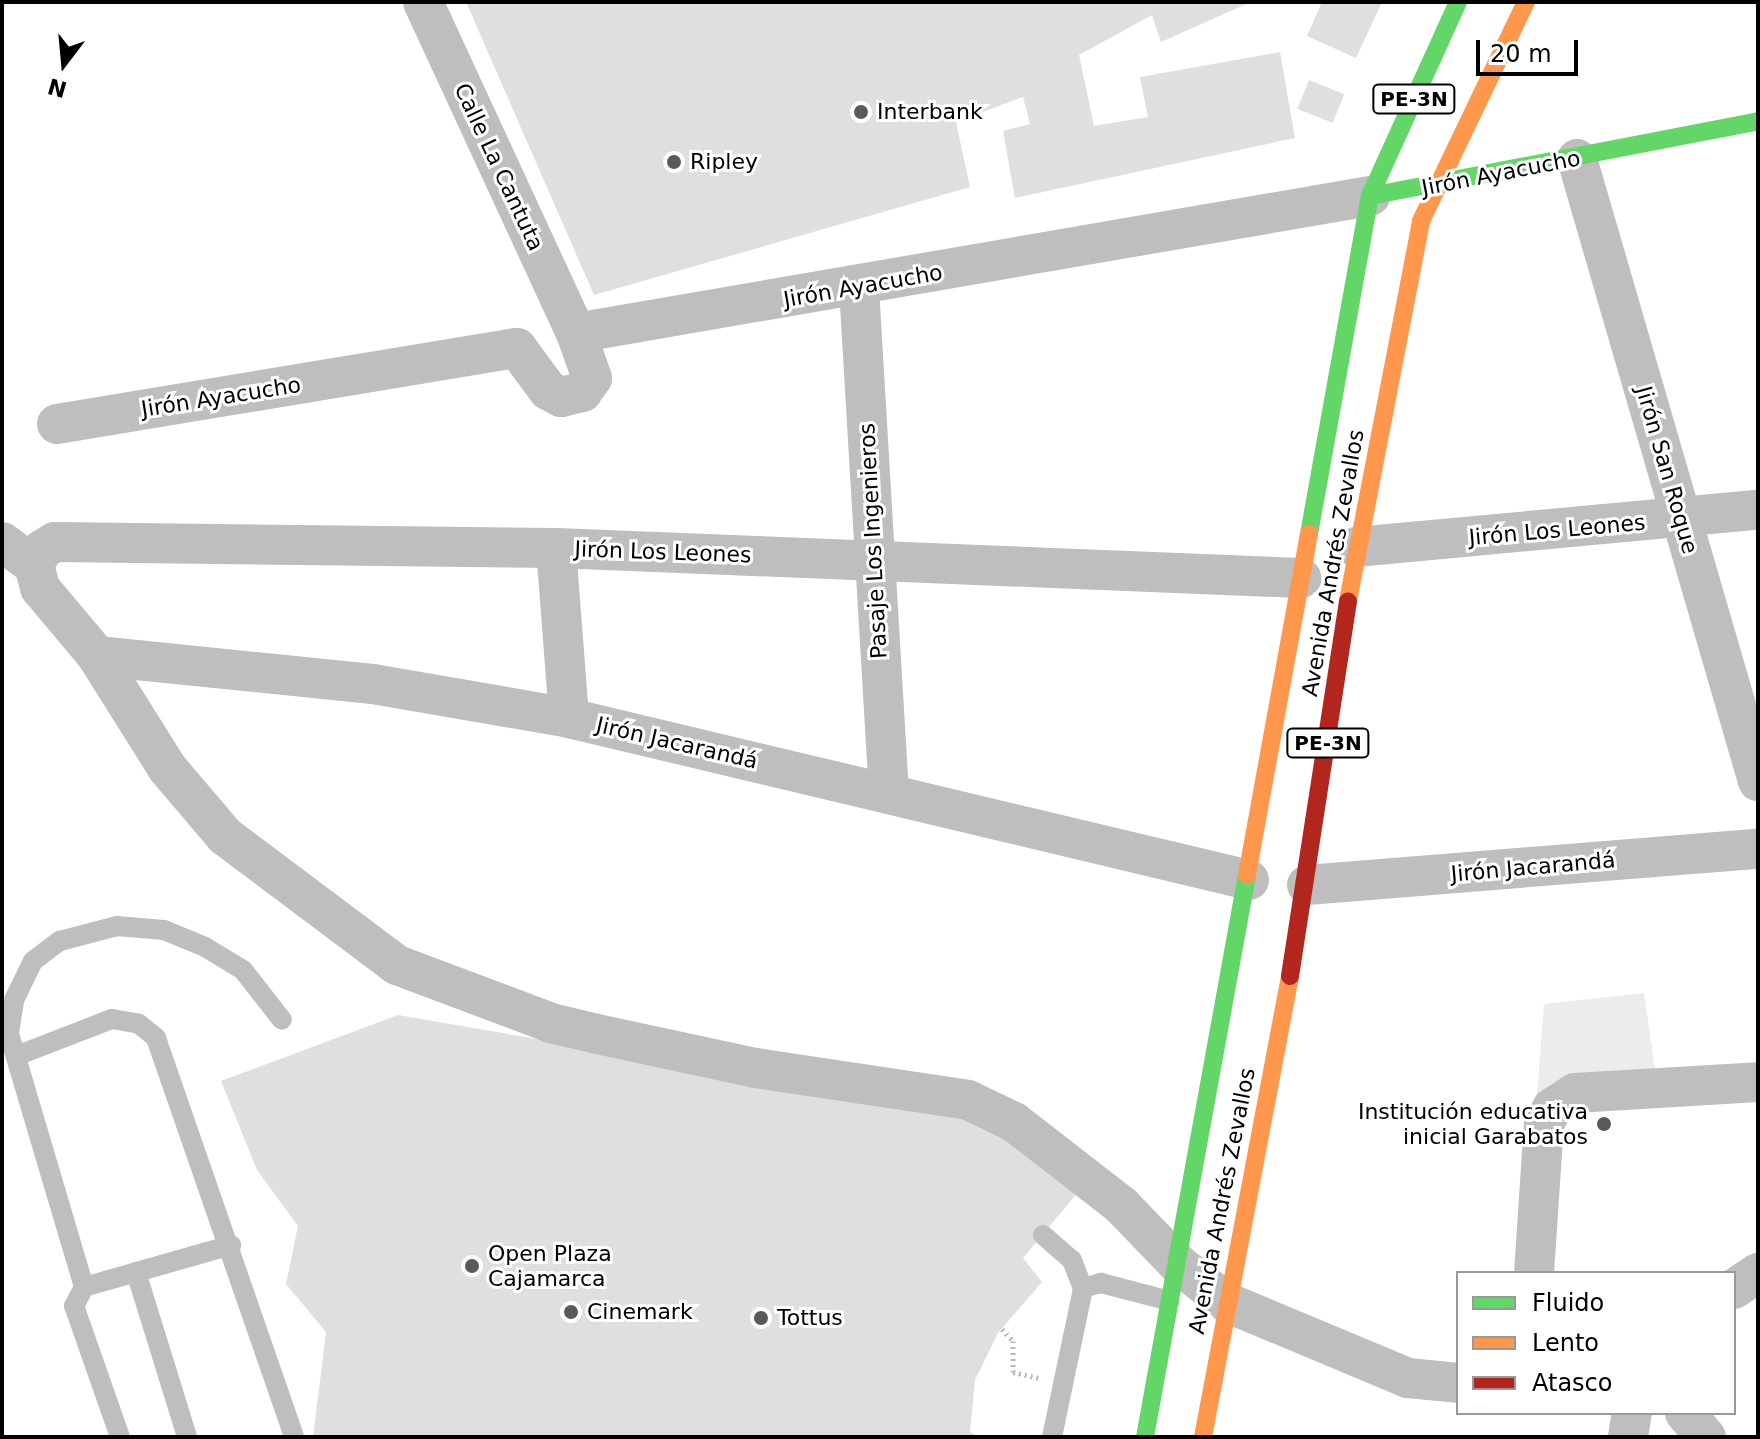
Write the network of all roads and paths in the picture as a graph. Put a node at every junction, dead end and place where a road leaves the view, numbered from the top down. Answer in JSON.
{"nodes":[{"id":1,"x":423,"y":2,"type":"edge"},
{"id":2,"x":1526,"y":2,"type":"edge"},
{"id":3,"x":1454,"y":6,"type":"edge"},
{"id":4,"x":1758,"y":121,"type":"edge"},
{"id":5,"x":1577,"y":159,"type":"junction"},
{"id":6,"x":1436,"y":186,"type":"junction"},
{"id":7,"x":1370,"y":196,"type":"junction"},
{"id":8,"x":859,"y":288,"type":"junction"},
{"id":9,"x":576,"y":333,"type":"junction"},
{"id":10,"x":57,"y":424,"type":"dead end"},
{"id":11,"x":1758,"y":510,"type":"edge"},
{"id":12,"x":1682,"y":520,"type":"junction"},
{"id":13,"x":2,"y":542,"type":"edge"},
{"id":14,"x":1356,"y":547,"type":"junction"},
{"id":15,"x":556,"y":548,"type":"junction"},
{"id":16,"x":874,"y":560,"type":"junction"},
{"id":17,"x":34,"y":565,"type":"junction"},
{"id":18,"x":1301,"y":578,"type":"junction"},
{"id":19,"x":97,"y":656,"type":"junction"},
{"id":20,"x":569,"y":718,"type":"junction"},
{"id":21,"x":1758,"y":781,"type":"edge"},
{"id":22,"x":889,"y":794,"type":"junction"},
{"id":23,"x":1758,"y":849,"type":"edge"},
{"id":24,"x":1249,"y":880,"type":"junction"},
{"id":25,"x":1307,"y":885,"type":"junction"},
{"id":26,"x":282,"y":1020,"type":"dead end"},
{"id":27,"x":16,"y":1056,"type":"junction"},
{"id":28,"x":1758,"y":1082,"type":"edge"},
{"id":29,"x":1043,"y":1235,"type":"dead end"},
{"id":30,"x":231,"y":1245,"type":"junction"},
{"id":31,"x":1534,"y":1271,"type":"edge"},
{"id":32,"x":136,"y":1272,"type":"junction"},
{"id":33,"x":1758,"y":1273,"type":"edge"},
{"id":34,"x":1174,"y":1282,"type":"junction"},
{"id":35,"x":84,"y":1287,"type":"junction"},
{"id":36,"x":1083,"y":1288,"type":"junction"},
{"id":37,"x":1736,"y":1288,"type":"edge"},
{"id":38,"x":1226,"y":1302,"type":"junction"},
{"id":39,"x":1002,"y":1329,"type":"dead end"},
{"id":40,"x":1013,"y":1372,"type":"dead end"},
{"id":41,"x":1456,"y":1383,"type":"edge"},
{"id":42,"x":1632,"y":1415,"type":"edge"},
{"id":43,"x":1687,"y":1415,"type":"edge"},
{"id":44,"x":120,"y":1437,"type":"edge"},
{"id":45,"x":187,"y":1437,"type":"edge"},
{"id":46,"x":294,"y":1437,"type":"edge"},
{"id":47,"x":1052,"y":1437,"type":"edge"},
{"id":48,"x":1145,"y":1437,"type":"edge"},
{"id":49,"x":1203,"y":1437,"type":"edge"},
{"id":50,"x":1628,"y":1437,"type":"edge"},
{"id":51,"x":1706,"y":1437,"type":"edge"}],
"edges":[{"from":1,"to":9,"type":"street","name":"Calle La Cantuta"},
{"from":2,"to":6,"type":"main road","name":"Avenida Andrés Zevallos","number":"PE-3N"},
{"from":3,"to":7,"type":"main road","name":"Avenida Andrés Zevallos","number":"PE-3N"},
{"from":4,"to":5,"type":"main road","name":"Jirón Ayacucho"},
{"from":5,"to":6,"type":"main road","name":"Jirón Ayacucho"},
{"from":5,"to":12,"type":"street","name":"Jirón San Roque"},
{"from":6,"to":7,"type":"main road","name":"Jirón Ayacucho"},
{"from":6,"to":14,"type":"main road","name":"Avenida Andrés Zevallos","number":"PE-3N"},
{"from":7,"to":8,"type":"street","name":"Jirón Ayacucho"},
{"from":7,"to":18,"type":"main road","name":"Avenida Andrés Zevallos","number":"PE-3N"},
{"from":8,"to":9,"type":"street","name":"Jirón Ayacucho"},
{"from":8,"to":16,"type":"street","name":"Pasaje Los Ingenieros"},
{"from":9,"to":10,"type":"street","name":"Jirón Ayacucho"},
{"from":11,"to":12,"type":"street","name":"Jirón Los Leones"},
{"from":12,"to":14,"type":"street","name":"Jirón Los Leones"},
{"from":12,"to":21,"type":"street","name":"Jirón San Roque"},
{"from":13,"to":17,"type":"street"},
{"from":14,"to":25,"type":"main road","name":"Avenida Andrés Zevallos","number":"PE-3N"},
{"from":15,"to":16,"type":"street","name":"Jirón Los Leones"},
{"from":15,"to":17,"type":"street","name":"Jirón Los Leones"},
{"from":15,"to":20,"type":"street"},
{"from":16,"to":18,"type":"street","name":"Jirón Los Leones"},
{"from":16,"to":22,"type":"street","name":"Pasaje Los Ingenieros"},
{"from":17,"to":19,"type":"street"},
{"from":18,"to":24,"type":"main road","name":"Avenida Andrés Zevallos","number":"PE-3N"},
{"from":19,"to":20,"type":"street","name":"Jirón Jacarandá"},
{"from":19,"to":34,"type":"street"},
{"from":20,"to":22,"type":"street","name":"Jirón Jacarandá"},
{"from":22,"to":24,"type":"street","name":"Jirón Jacarandá"},
{"from":23,"to":25,"type":"street","name":"Jirón Jacarandá"},
{"from":24,"to":34,"type":"main road","name":"Avenida Andrés Zevallos","number":"PE-3N"},
{"from":25,"to":38,"type":"main road","name":"Avenida Andrés Zevallos","number":"PE-3N"},
{"from":26,"to":27,"type":"lane"},
{"from":27,"to":30,"type":"lane"},
{"from":27,"to":35,"type":"lane"},
{"from":28,"to":31,"type":"street"},
{"from":29,"to":36,"type":"lane"},
{"from":30,"to":32,"type":"lane"},
{"from":30,"to":46,"type":"lane"},
{"from":32,"to":35,"type":"lane"},
{"from":32,"to":45,"type":"lane"},
{"from":33,"to":37,"type":"street"},
{"from":34,"to":36,"type":"lane"},
{"from":34,"to":38,"type":"street"},
{"from":34,"to":48,"type":"main road","name":"Avenida Andrés Zevallos","number":"PE-3N"},
{"from":35,"to":44,"type":"lane"},
{"from":36,"to":47,"type":"lane"},
{"from":38,"to":41,"type":"street"},
{"from":38,"to":49,"type":"main road","name":"Avenida Andrés Zevallos","number":"PE-3N"},
{"from":39,"to":40,"type":"path"},
{"from":42,"to":50,"type":"street"},
{"from":43,"to":51,"type":"street"}]}
